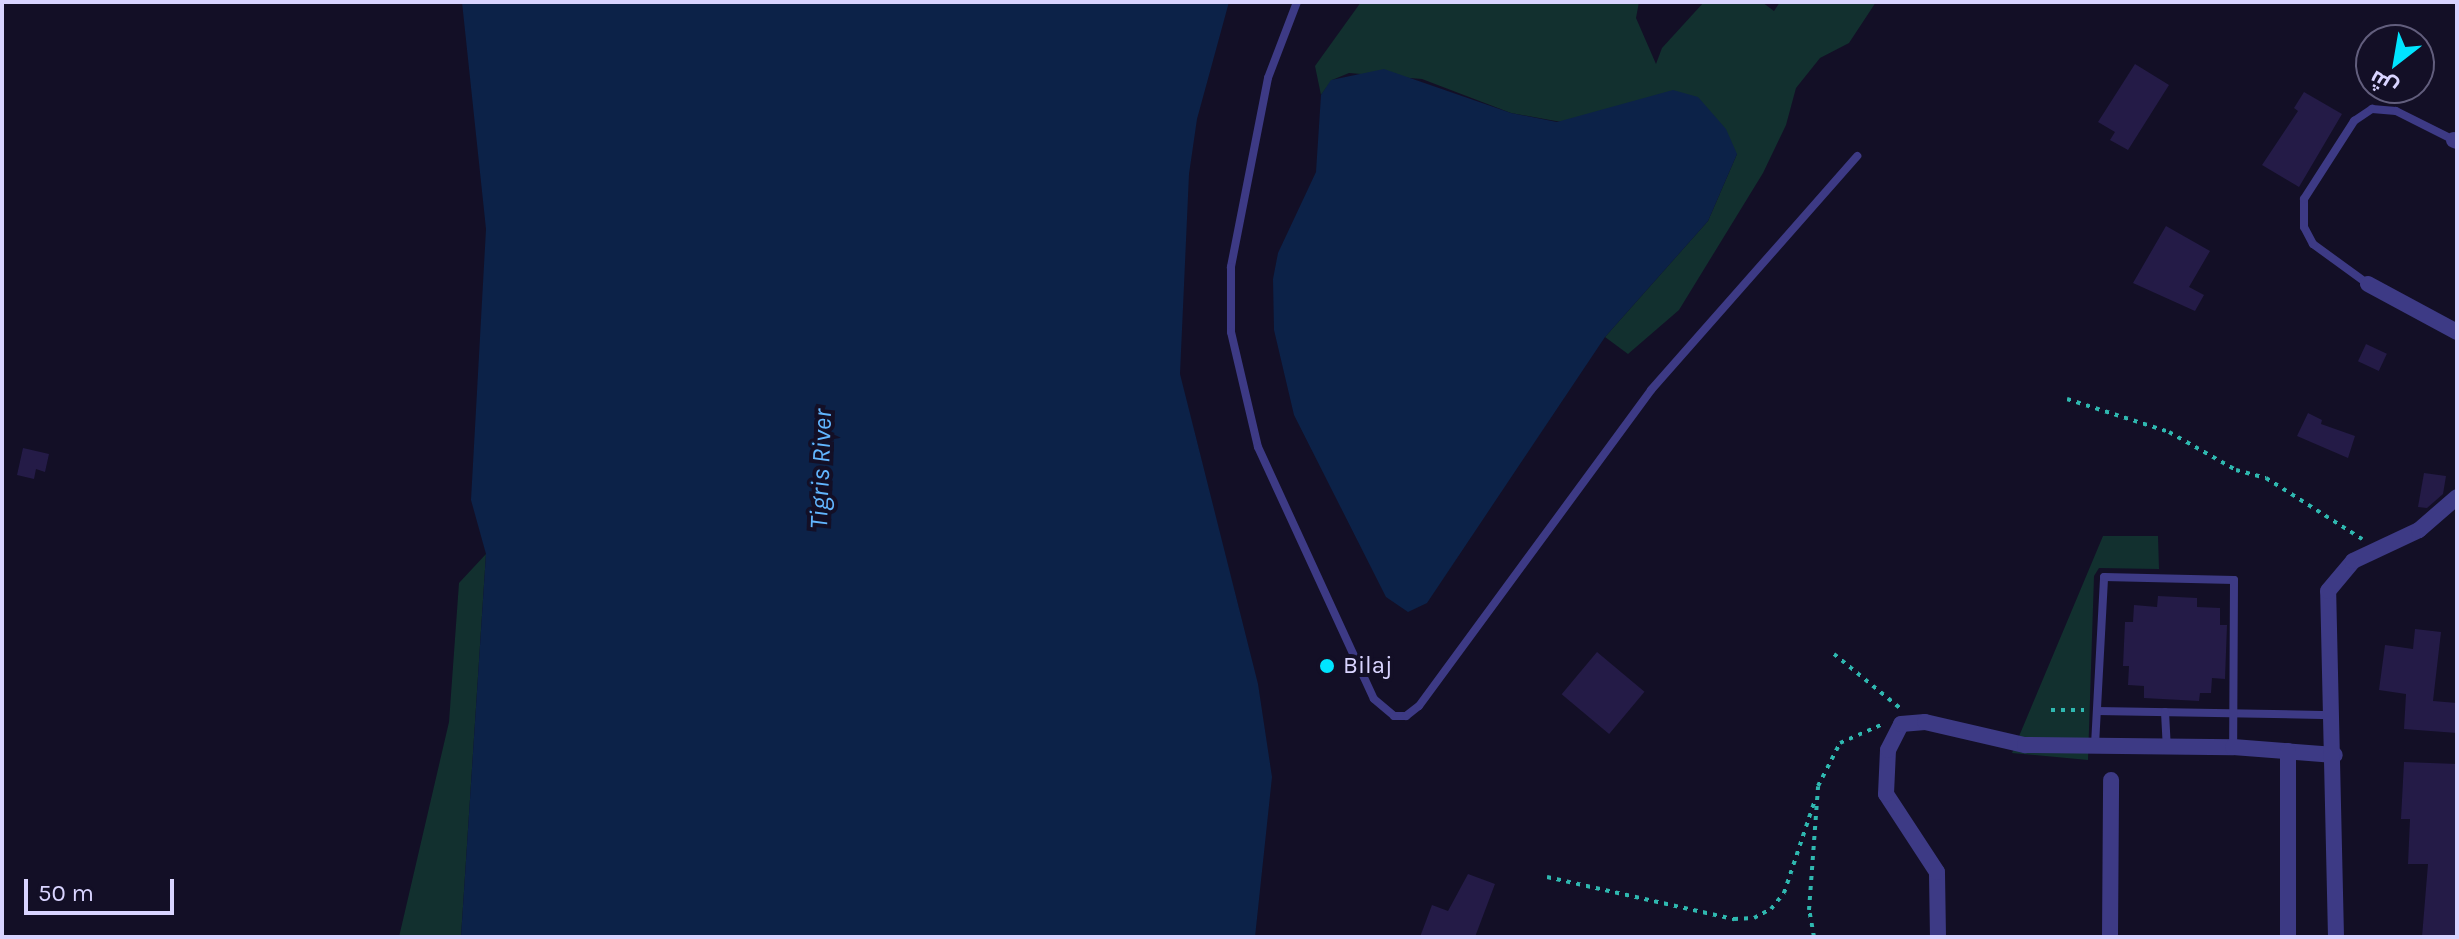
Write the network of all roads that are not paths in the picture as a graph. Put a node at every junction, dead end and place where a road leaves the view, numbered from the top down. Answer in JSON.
{"nodes":[{"id":1,"x":1297,"y":2,"type":"edge"},
{"id":2,"x":2456,"y":140,"type":"edge"},
{"id":3,"x":1857,"y":156,"type":"dead end"},
{"id":4,"x":2368,"y":284,"type":"joint"},
{"id":5,"x":2457,"y":332,"type":"edge"},
{"id":6,"x":2457,"y":497,"type":"edge"},
{"id":7,"x":2097,"y":711,"type":"junction"},
{"id":8,"x":2165,"y":712,"type":"junction"},
{"id":9,"x":2231,"y":714,"type":"junction"},
{"id":10,"x":2335,"y":715,"type":"junction"},
{"id":11,"x":2095,"y":745,"type":"junction"},
{"id":12,"x":2167,"y":746,"type":"junction"},
{"id":13,"x":2233,"y":747,"type":"junction"},
{"id":14,"x":2288,"y":751,"type":"junction"},
{"id":15,"x":2335,"y":755,"type":"junction"},
{"id":16,"x":2111,"y":780,"type":"dead end"},
{"id":17,"x":1938,"y":937,"type":"edge"},
{"id":18,"x":2110,"y":937,"type":"edge"},
{"id":19,"x":2288,"y":937,"type":"edge"},
{"id":20,"x":2336,"y":937,"type":"edge"}],
"edges":[{"from":1,"to":3,"type":"lane"},
{"from":2,"to":4,"type":"lane"},
{"from":4,"to":5,"type":"street"},
{"from":6,"to":10,"type":"street"},
{"from":7,"to":8,"type":"lane"},
{"from":7,"to":9,"type":"lane"},
{"from":7,"to":11,"type":"lane"},
{"from":8,"to":9,"type":"lane"},
{"from":8,"to":12,"type":"lane"},
{"from":9,"to":10,"type":"lane"},
{"from":9,"to":13,"type":"lane"},
{"from":10,"to":15,"type":"street"},
{"from":11,"to":12,"type":"street"},
{"from":11,"to":17,"type":"street"},
{"from":12,"to":13,"type":"street"},
{"from":13,"to":14,"type":"street"},
{"from":14,"to":15,"type":"street"},
{"from":14,"to":19,"type":"street"},
{"from":15,"to":20,"type":"street"},
{"from":16,"to":18,"type":"street"}]}
